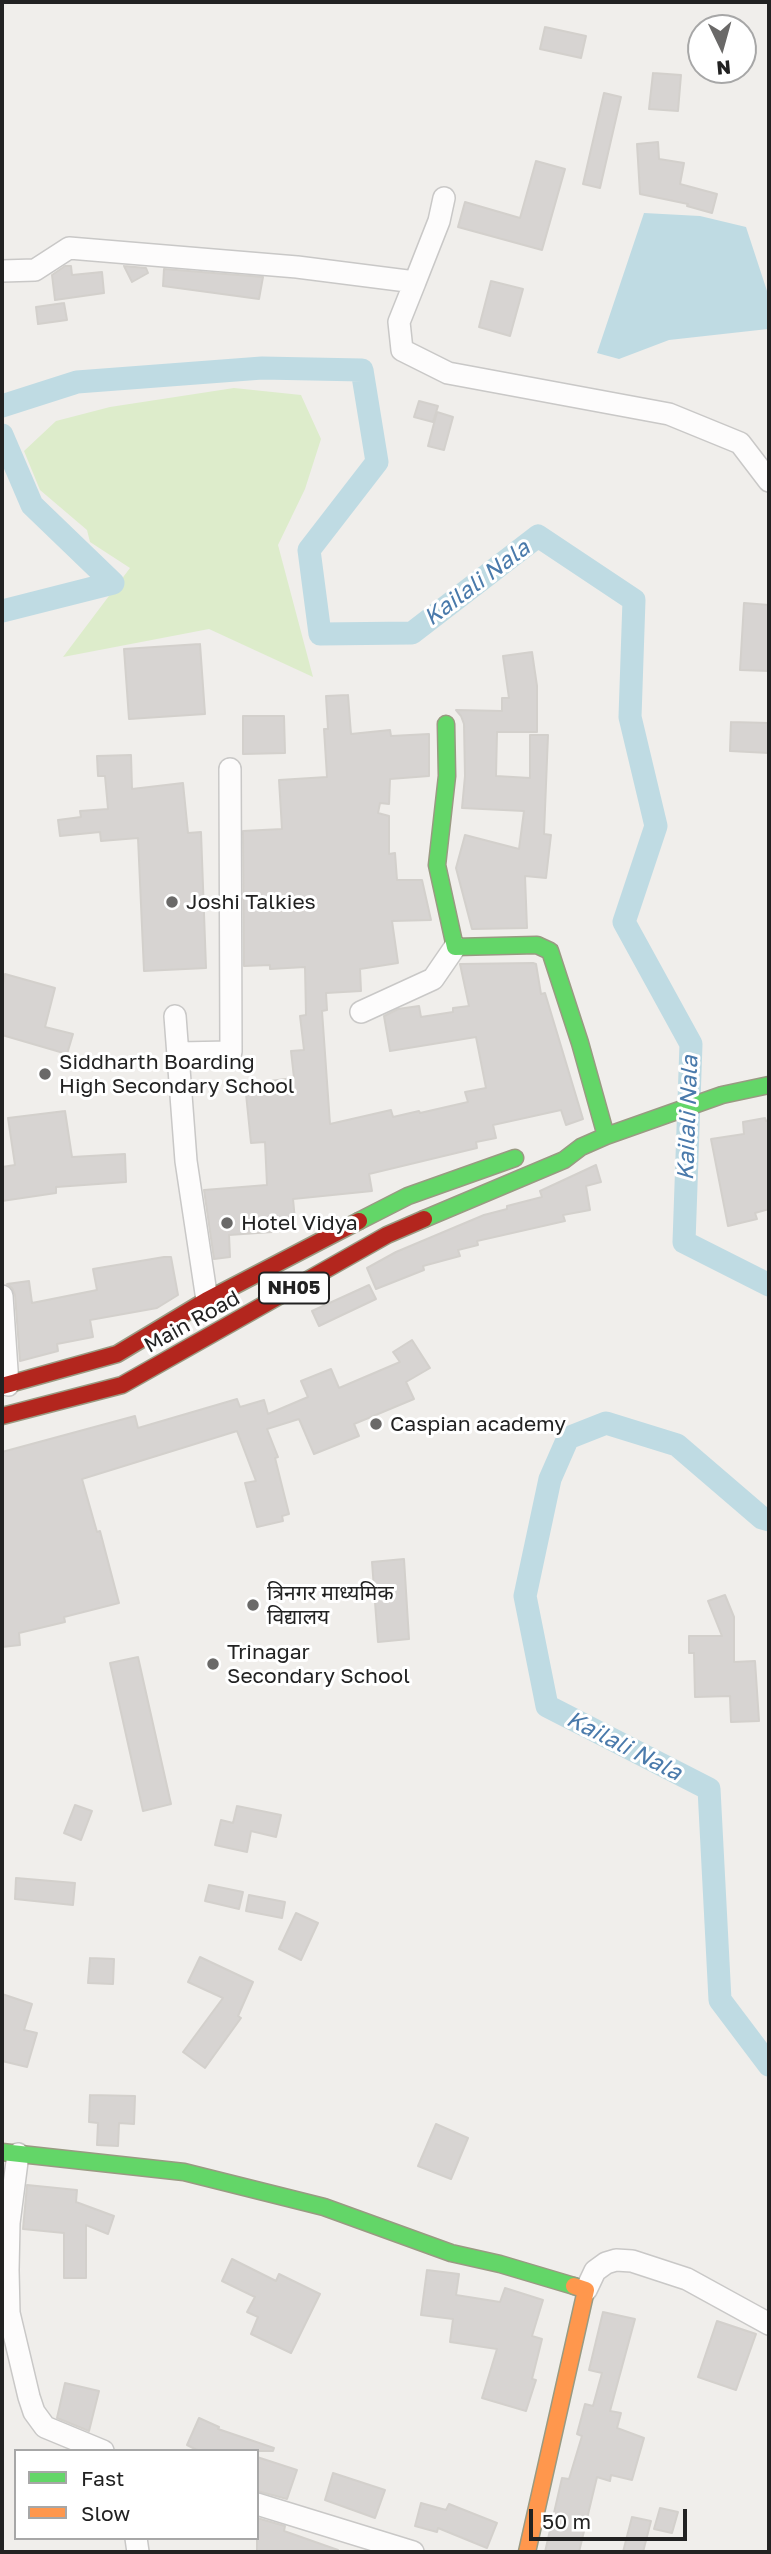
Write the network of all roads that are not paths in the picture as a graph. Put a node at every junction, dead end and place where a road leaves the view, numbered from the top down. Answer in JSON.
{"nodes":[{"id":1,"x":444,"y":198,"type":"dead end"},
{"id":2,"x":2,"y":271,"type":"edge"},
{"id":3,"x":415,"y":282,"type":"junction"},
{"id":4,"x":769,"y":481,"type":"edge"},
{"id":5,"x":446,"y":724,"type":"dead end"},
{"id":6,"x":230,"y":769,"type":"dead end"},
{"id":7,"x":455,"y":947,"type":"junction"},
{"id":8,"x":360,"y":1012,"type":"dead end"},
{"id":9,"x":175,"y":1016,"type":"dead end"},
{"id":10,"x":178,"y":1053,"type":"junction"},
{"id":11,"x":769,"y":1085,"type":"edge"},
{"id":12,"x":611,"y":1134,"type":"junction"},
{"id":13,"x":561,"y":1143,"type":"dead end"},
{"id":14,"x":581,"y":1147,"type":"junction"},
{"id":15,"x":524,"y":1155,"type":"dead end"},
{"id":16,"x":2,"y":1296,"type":"edge"},
{"id":17,"x":207,"y":1300,"type":"junction"},
{"id":18,"x":5,"y":1386,"type":"edge"},
{"id":19,"x":2,"y":1416,"type":"edge"},
{"id":20,"x":10,"y":2153,"type":"edge"},
{"id":21,"x":586,"y":2290,"type":"junction"},
{"id":22,"x":769,"y":2324,"type":"edge"},
{"id":23,"x":98,"y":2449,"type":"edge"},
{"id":24,"x":259,"y":2505,"type":"edge"},
{"id":25,"x":413,"y":2552,"type":"edge"},
{"id":26,"x":527,"y":2552,"type":"edge"}],
"edges":[{"from":1,"to":3,"type":"street"},
{"from":2,"to":3,"type":"street"},
{"from":3,"to":4,"type":"street"},
{"from":5,"to":7,"type":"main road"},
{"from":6,"to":10,"type":"street"},
{"from":7,"to":8,"type":"street"},
{"from":7,"to":12,"type":"main road"},
{"from":9,"to":10,"type":"street"},
{"from":10,"to":17,"type":"street"},
{"from":11,"to":12,"type":"main road","number":"NH05"},
{"from":12,"to":14,"type":"main road","name":"Main Road","number":"NH05"},
{"from":13,"to":14,"type":"main road"},
{"from":14,"to":19,"type":"main road","name":"Main Road","number":"NH05"},
{"from":15,"to":17,"type":"main road","name":"Main Road","number":"NH05"},
{"from":16,"to":18,"type":"street"},
{"from":17,"to":18,"type":"main road","name":"Main Road","number":"NH05"},
{"from":20,"to":21,"type":"main road"},
{"from":20,"to":23,"type":"street"},
{"from":21,"to":22,"type":"street"},
{"from":21,"to":26,"type":"main road"},
{"from":24,"to":25,"type":"street"}]}
